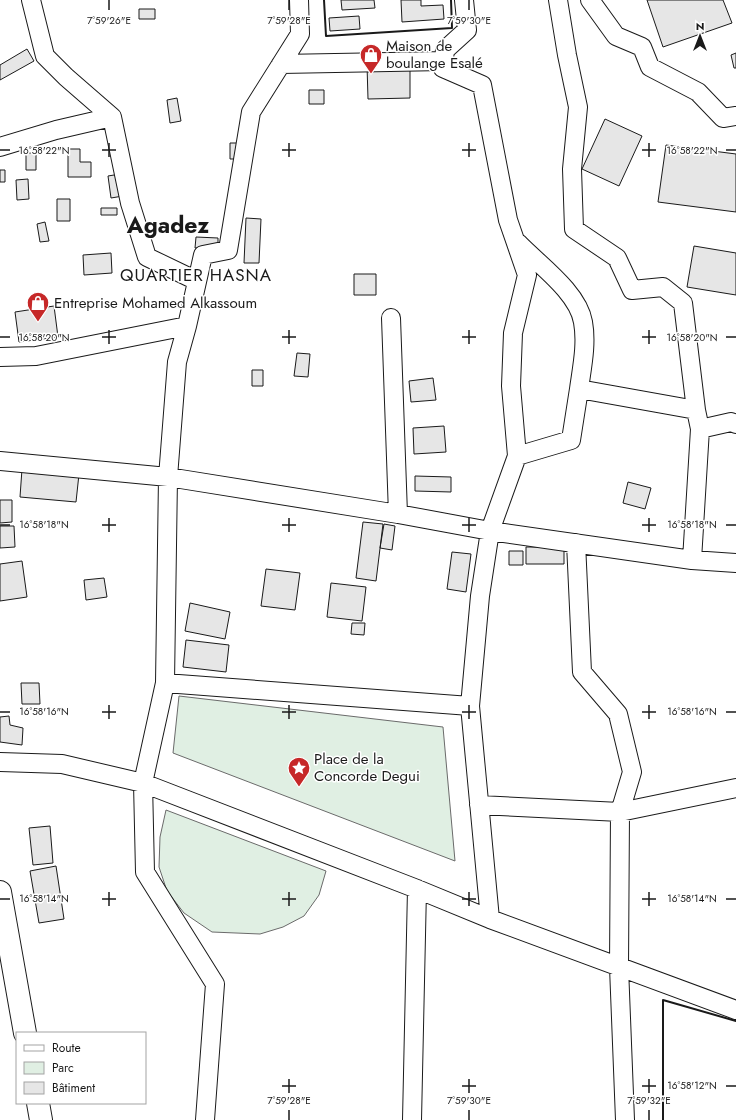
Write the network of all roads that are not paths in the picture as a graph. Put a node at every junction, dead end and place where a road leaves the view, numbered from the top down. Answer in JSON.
{"nodes":[{"id":1,"x":31,"y":0,"type":"edge"},
{"id":2,"x":299,"y":0,"type":"edge"},
{"id":3,"x":464,"y":0,"type":"edge"},
{"id":4,"x":558,"y":0,"type":"edge"},
{"id":5,"x":590,"y":0,"type":"edge"},
{"id":6,"x":444,"y":61,"type":"junction"},
{"id":7,"x":281,"y":64,"type":"junction"},
{"id":8,"x":112,"y":116,"type":"junction"},
{"id":9,"x":736,"y":116,"type":"edge"},
{"id":10,"x":0,"y":147,"type":"edge"},
{"id":11,"x":514,"y":238,"type":"junction"},
{"id":12,"x":197,"y":281,"type":"junction"},
{"id":13,"x":390,"y":318,"type":"dead end"},
{"id":14,"x":187,"y":326,"type":"junction"},
{"id":15,"x":0,"y":357,"type":"edge"},
{"id":16,"x":579,"y":389,"type":"junction"},
{"id":17,"x":696,"y":410,"type":"junction"},
{"id":18,"x":734,"y":419,"type":"edge"},
{"id":19,"x":700,"y":429,"type":"junction"},
{"id":20,"x":517,"y":456,"type":"junction"},
{"id":21,"x":0,"y":461,"type":"edge"},
{"id":22,"x":168,"y":477,"type":"junction"},
{"id":23,"x":398,"y":514,"type":"junction"},
{"id":24,"x":490,"y":532,"type":"junction"},
{"id":25,"x":576,"y":543,"type":"junction"},
{"id":26,"x":692,"y":560,"type":"junction"},
{"id":27,"x":736,"y":563,"type":"edge"},
{"id":28,"x":165,"y":683,"type":"junction"},
{"id":29,"x":470,"y":706,"type":"junction"},
{"id":30,"x":0,"y":762,"type":"edge"},
{"id":31,"x":143,"y":784,"type":"junction"},
{"id":32,"x":736,"y":788,"type":"edge"},
{"id":33,"x":479,"y":805,"type":"junction"},
{"id":34,"x":620,"y":812,"type":"junction"},
{"id":35,"x":417,"y":888,"type":"junction"},
{"id":36,"x":0,"y":892,"type":"edge"},
{"id":37,"x":490,"y":919,"type":"junction"},
{"id":38,"x":619,"y":967,"type":"junction"},
{"id":39,"x":736,"y":1010,"type":"edge"},
{"id":40,"x":26,"y":1032,"type":"edge"},
{"id":41,"x":38,"y":1104,"type":"edge"},
{"id":42,"x":41,"y":1120,"type":"edge"},
{"id":43,"x":205,"y":1120,"type":"edge"},
{"id":44,"x":412,"y":1120,"type":"edge"},
{"id":45,"x":625,"y":1120,"type":"edge"}],
"edges":[{"from":1,"to":8,"type":"street"},
{"from":2,"to":7,"type":"street"},
{"from":3,"to":6,"type":"street"},
{"from":4,"to":17,"type":"street"},
{"from":5,"to":9,"type":"street"},
{"from":6,"to":7,"type":"street"},
{"from":6,"to":11,"type":"street"},
{"from":7,"to":12,"type":"street"},
{"from":8,"to":10,"type":"street"},
{"from":8,"to":12,"type":"street"},
{"from":11,"to":16,"type":"street"},
{"from":11,"to":20,"type":"street"},
{"from":12,"to":14,"type":"street"},
{"from":13,"to":23,"type":"street"},
{"from":14,"to":15,"type":"street"},
{"from":14,"to":22,"type":"street"},
{"from":16,"to":17,"type":"street"},
{"from":16,"to":20,"type":"street"},
{"from":17,"to":19,"type":"street"},
{"from":18,"to":19,"type":"street"},
{"from":19,"to":26,"type":"street"},
{"from":20,"to":24,"type":"street"},
{"from":21,"to":22,"type":"street"},
{"from":22,"to":23,"type":"street"},
{"from":22,"to":28,"type":"street"},
{"from":23,"to":24,"type":"street"},
{"from":24,"to":25,"type":"street"},
{"from":24,"to":29,"type":"street"},
{"from":25,"to":26,"type":"street"},
{"from":25,"to":34,"type":"street"},
{"from":26,"to":27,"type":"street"},
{"from":28,"to":29,"type":"street"},
{"from":28,"to":31,"type":"street"},
{"from":29,"to":33,"type":"street"},
{"from":30,"to":31,"type":"street"},
{"from":31,"to":35,"type":"street"},
{"from":31,"to":43,"type":"street"},
{"from":32,"to":34,"type":"street"},
{"from":33,"to":34,"type":"street"},
{"from":33,"to":37,"type":"street"},
{"from":34,"to":38,"type":"street"},
{"from":35,"to":37,"type":"street"},
{"from":35,"to":44,"type":"street"},
{"from":36,"to":40,"type":"main road"},
{"from":37,"to":38,"type":"street"},
{"from":38,"to":39,"type":"street"},
{"from":38,"to":45,"type":"street"},
{"from":41,"to":42,"type":"main road"}]}
